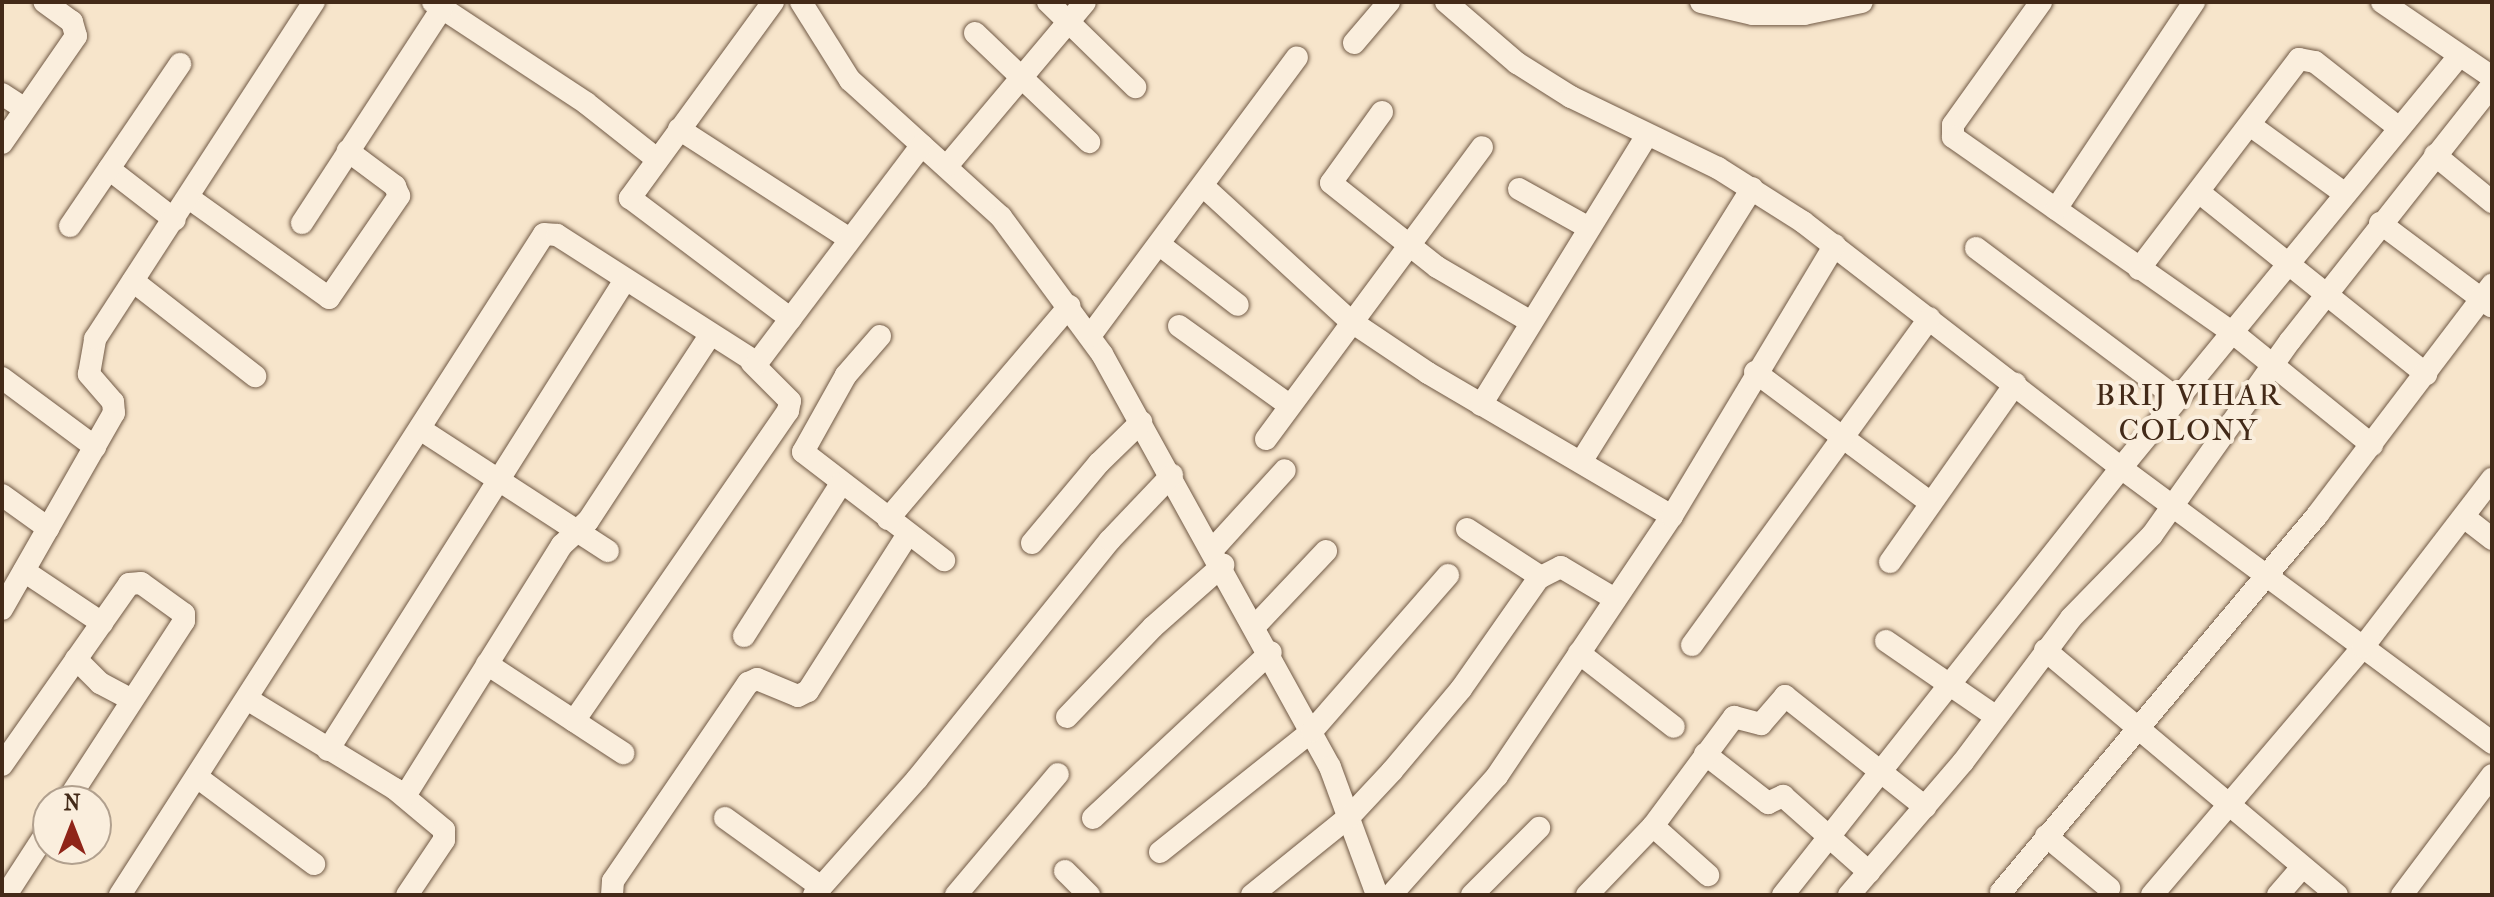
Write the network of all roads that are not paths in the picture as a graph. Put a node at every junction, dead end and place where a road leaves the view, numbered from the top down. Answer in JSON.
{"nodes":[{"id":1,"x":44,"y":2,"type":"edge"},
{"id":2,"x":314,"y":2,"type":"edge"},
{"id":3,"x":773,"y":2,"type":"edge"},
{"id":4,"x":801,"y":2,"type":"edge"},
{"id":5,"x":1048,"y":2,"type":"edge"},
{"id":6,"x":1085,"y":2,"type":"edge"},
{"id":7,"x":1389,"y":2,"type":"edge"},
{"id":8,"x":1446,"y":2,"type":"edge"},
{"id":9,"x":1701,"y":2,"type":"edge"},
{"id":10,"x":1862,"y":2,"type":"edge"},
{"id":11,"x":2041,"y":2,"type":"edge"},
{"id":12,"x":2194,"y":2,"type":"edge"},
{"id":13,"x":2382,"y":2,"type":"edge"},
{"id":14,"x":437,"y":5,"type":"edge"},
{"id":15,"x":1069,"y":20,"type":"junction"},
{"id":16,"x":975,"y":33,"type":"dead end"},
{"id":17,"x":1354,"y":43,"type":"dead end"},
{"id":18,"x":2459,"y":56,"type":"junction"},
{"id":19,"x":1297,"y":57,"type":"dead end"},
{"id":20,"x":180,"y":64,"type":"dead end"},
{"id":21,"x":1023,"y":76,"type":"junction"},
{"id":22,"x":2492,"y":77,"type":"edge"},
{"id":23,"x":2492,"y":85,"type":"edge"},
{"id":24,"x":1135,"y":87,"type":"dead end"},
{"id":25,"x":2,"y":94,"type":"edge"},
{"id":26,"x":25,"y":109,"type":"junction"},
{"id":27,"x":1382,"y":112,"type":"dead end"},
{"id":28,"x":2250,"y":125,"type":"junction"},
{"id":29,"x":2398,"y":127,"type":"junction"},
{"id":30,"x":679,"y":129,"type":"junction"},
{"id":31,"x":1647,"y":135,"type":"junction"},
{"id":32,"x":1089,"y":142,"type":"dead end"},
{"id":33,"x":2,"y":143,"type":"edge"},
{"id":34,"x":922,"y":145,"type":"junction"},
{"id":35,"x":1482,"y":147,"type":"dead end"},
{"id":36,"x":348,"y":151,"type":"junction"},
{"id":37,"x":2435,"y":155,"type":"junction"},
{"id":38,"x":657,"y":159,"type":"junction"},
{"id":39,"x":947,"y":166,"type":"junction"},
{"id":40,"x":109,"y":169,"type":"junction"},
{"id":41,"x":1203,"y":186,"type":"junction"},
{"id":42,"x":1752,"y":188,"type":"junction"},
{"id":43,"x":1519,"y":189,"type":"dead end"},
{"id":44,"x":2200,"y":193,"type":"junction"},
{"id":45,"x":2344,"y":193,"type":"junction"},
{"id":46,"x":189,"y":198,"type":"junction"},
{"id":47,"x":2492,"y":202,"type":"edge"},
{"id":48,"x":2056,"y":209,"type":"junction"},
{"id":49,"x":175,"y":220,"type":"junction"},
{"id":50,"x":302,"y":223,"type":"dead end"},
{"id":51,"x":2380,"y":223,"type":"junction"},
{"id":52,"x":70,"y":226,"type":"dead end"},
{"id":53,"x":1589,"y":228,"type":"junction"},
{"id":54,"x":850,"y":239,"type":"junction"},
{"id":55,"x":1408,"y":243,"type":"junction"},
{"id":56,"x":1160,"y":245,"type":"junction"},
{"id":57,"x":1835,"y":245,"type":"junction"},
{"id":58,"x":1976,"y":248,"type":"dead end"},
{"id":59,"x":2288,"y":262,"type":"junction"},
{"id":60,"x":2139,"y":269,"type":"junction"},
{"id":61,"x":625,"y":280,"type":"junction"},
{"id":62,"x":133,"y":281,"type":"junction"},
{"id":63,"x":2326,"y":295,"type":"junction"},
{"id":64,"x":2489,"y":297,"type":"edge"},
{"id":65,"x":1238,"y":305,"type":"dead end"},
{"id":66,"x":1069,"y":306,"type":"junction"},
{"id":67,"x":1930,"y":318,"type":"junction"},
{"id":68,"x":791,"y":319,"type":"junction"},
{"id":69,"x":1349,"y":320,"type":"junction"},
{"id":70,"x":1531,"y":322,"type":"junction"},
{"id":71,"x":1179,"y":326,"type":"dead end"},
{"id":72,"x":2232,"y":332,"type":"junction"},
{"id":73,"x":710,"y":335,"type":"junction"},
{"id":74,"x":880,"y":336,"type":"dead end"},
{"id":75,"x":1090,"y":336,"type":"junction"},
{"id":76,"x":752,"y":363,"type":"junction"},
{"id":77,"x":2273,"y":365,"type":"junction"},
{"id":78,"x":1755,"y":372,"type":"junction"},
{"id":79,"x":2426,"y":374,"type":"junction"},
{"id":80,"x":255,"y":376,"type":"dead end"},
{"id":81,"x":2,"y":378,"type":"edge"},
{"id":82,"x":2015,"y":384,"type":"junction"},
{"id":83,"x":2178,"y":399,"type":"junction"},
{"id":84,"x":1289,"y":405,"type":"junction"},
{"id":85,"x":1481,"y":405,"type":"junction"},
{"id":86,"x":1141,"y":422,"type":"junction"},
{"id":87,"x":420,"y":429,"type":"junction"},
{"id":88,"x":1843,"y":434,"type":"junction"},
{"id":89,"x":1266,"y":439,"type":"dead end"},
{"id":90,"x":2372,"y":445,"type":"junction"},
{"id":91,"x":95,"y":447,"type":"junction"},
{"id":92,"x":1581,"y":462,"type":"junction"},
{"id":93,"x":2121,"y":468,"type":"junction"},
{"id":94,"x":1285,"y":470,"type":"dead end"},
{"id":95,"x":1172,"y":475,"type":"junction"},
{"id":96,"x":499,"y":479,"type":"junction"},
{"id":97,"x":2492,"y":479,"type":"edge"},
{"id":98,"x":841,"y":484,"type":"junction"},
{"id":99,"x":2,"y":495,"type":"edge"},
{"id":100,"x":1931,"y":503,"type":"junction"},
{"id":101,"x":2172,"y":505,"type":"junction"},
{"id":102,"x":1672,"y":516,"type":"junction"},
{"id":103,"x":2464,"y":517,"type":"junction"},
{"id":104,"x":888,"y":519,"type":"junction"},
{"id":105,"x":48,"y":528,"type":"junction"},
{"id":106,"x":1467,"y":529,"type":"dead end"},
{"id":107,"x":576,"y":532,"type":"junction"},
{"id":108,"x":908,"y":534,"type":"junction"},
{"id":109,"x":2492,"y":539,"type":"edge"},
{"id":110,"x":1032,"y":543,"type":"dead end"},
{"id":111,"x":608,"y":551,"type":"dead end"},
{"id":112,"x":1326,"y":551,"type":"dead end"},
{"id":113,"x":1219,"y":557,"type":"junction"},
{"id":114,"x":944,"y":560,"type":"dead end"},
{"id":115,"x":1890,"y":562,"type":"dead end"},
{"id":116,"x":24,"y":571,"type":"junction"},
{"id":117,"x":2266,"y":572,"type":"junction"},
{"id":118,"x":1448,"y":575,"type":"dead end"},
{"id":119,"x":1540,"y":576,"type":"junction"},
{"id":120,"x":1615,"y":599,"type":"junction"},
{"id":121,"x":2,"y":609,"type":"edge"},
{"id":122,"x":102,"y":623,"type":"junction"},
{"id":123,"x":1256,"y":625,"type":"junction"},
{"id":124,"x":744,"y":636,"type":"dead end"},
{"id":125,"x":1886,"y":641,"type":"dead end"},
{"id":126,"x":1692,"y":645,"type":"dead end"},
{"id":127,"x":2363,"y":647,"type":"junction"},
{"id":128,"x":2045,"y":650,"type":"junction"},
{"id":129,"x":1271,"y":652,"type":"junction"},
{"id":130,"x":1579,"y":653,"type":"junction"},
{"id":131,"x":76,"y":659,"type":"junction"},
{"id":132,"x":487,"y":664,"type":"junction"},
{"id":133,"x":1950,"y":683,"type":"junction"},
{"id":134,"x":247,"y":699,"type":"junction"},
{"id":135,"x":132,"y":700,"type":"junction"},
{"id":136,"x":1995,"y":716,"type":"junction"},
{"id":137,"x":1067,"y":717,"type":"dead end"},
{"id":138,"x":574,"y":721,"type":"junction"},
{"id":139,"x":2137,"y":725,"type":"junction"},
{"id":140,"x":1674,"y":727,"type":"dead end"},
{"id":141,"x":1312,"y":731,"type":"junction"},
{"id":142,"x":2492,"y":743,"type":"edge"},
{"id":143,"x":328,"y":750,"type":"junction"},
{"id":144,"x":623,"y":753,"type":"dead end"},
{"id":145,"x":1705,"y":754,"type":"junction"},
{"id":146,"x":2,"y":765,"type":"edge"},
{"id":147,"x":1882,"y":769,"type":"junction"},
{"id":148,"x":1058,"y":774,"type":"dead end"},
{"id":149,"x":2492,"y":775,"type":"edge"},
{"id":150,"x":197,"y":777,"type":"junction"},
{"id":151,"x":77,"y":785,"type":"edge"},
{"id":152,"x":405,"y":796,"type":"junction"},
{"id":153,"x":2231,"y":802,"type":"junction"},
{"id":154,"x":1925,"y":807,"type":"junction"},
{"id":155,"x":1350,"y":816,"type":"junction"},
{"id":156,"x":725,"y":818,"type":"dead end"},
{"id":157,"x":1093,"y":818,"type":"dead end"},
{"id":158,"x":1653,"y":826,"type":"junction"},
{"id":159,"x":1539,"y":828,"type":"dead end"},
{"id":160,"x":1829,"y":836,"type":"junction"},
{"id":161,"x":2046,"y":836,"type":"junction"},
{"id":162,"x":1160,"y":852,"type":"dead end"},
{"id":163,"x":32,"y":855,"type":"edge"},
{"id":164,"x":314,"y":864,"type":"dead end"},
{"id":165,"x":2302,"y":867,"type":"junction"},
{"id":166,"x":1065,"y":871,"type":"dead end"},
{"id":167,"x":1869,"y":872,"type":"junction"},
{"id":168,"x":1708,"y":875,"type":"dead end"},
{"id":169,"x":2109,"y":888,"type":"dead end"},
{"id":170,"x":817,"y":891,"type":"edge"},
{"id":171,"x":2001,"y":892,"type":"dead end"},
{"id":172,"x":6,"y":895,"type":"edge"},
{"id":173,"x":120,"y":895,"type":"edge"},
{"id":174,"x":407,"y":895,"type":"edge"},
{"id":175,"x":612,"y":895,"type":"edge"},
{"id":176,"x":956,"y":895,"type":"edge"},
{"id":177,"x":1089,"y":895,"type":"edge"},
{"id":178,"x":1252,"y":895,"type":"edge"},
{"id":179,"x":1377,"y":895,"type":"edge"},
{"id":180,"x":1391,"y":895,"type":"edge"},
{"id":181,"x":1472,"y":895,"type":"edge"},
{"id":182,"x":1587,"y":895,"type":"edge"},
{"id":183,"x":1783,"y":895,"type":"edge"},
{"id":184,"x":1849,"y":895,"type":"edge"},
{"id":185,"x":2152,"y":895,"type":"edge"},
{"id":186,"x":2278,"y":895,"type":"edge"},
{"id":187,"x":2337,"y":895,"type":"edge"},
{"id":188,"x":2402,"y":895,"type":"edge"}],
"edges":[{"from":1,"to":26,"type":"street"},
{"from":2,"to":46,"type":"street"},
{"from":3,"to":30,"type":"street"},
{"from":4,"to":34,"type":"street"},
{"from":5,"to":15,"type":"street"},
{"from":6,"to":15,"type":"street"},
{"from":7,"to":17,"type":"street"},
{"from":8,"to":31,"type":"street"},
{"from":9,"to":10,"type":"street"},
{"from":11,"to":48,"type":"street"},
{"from":12,"to":48,"type":"street"},
{"from":13,"to":18,"type":"street"},
{"from":14,"to":36,"type":"street"},
{"from":14,"to":38,"type":"street"},
{"from":15,"to":21,"type":"street"},
{"from":15,"to":24,"type":"street"},
{"from":16,"to":21,"type":"street"},
{"from":18,"to":22,"type":"street"},
{"from":18,"to":29,"type":"street"},
{"from":19,"to":41,"type":"street"},
{"from":20,"to":40,"type":"street"},
{"from":21,"to":32,"type":"street"},
{"from":21,"to":39,"type":"street"},
{"from":23,"to":37,"type":"street"},
{"from":25,"to":26,"type":"street"},
{"from":26,"to":33,"type":"street"},
{"from":27,"to":55,"type":"street"},
{"from":28,"to":29,"type":"street"},
{"from":28,"to":44,"type":"street"},
{"from":28,"to":45,"type":"street"},
{"from":29,"to":45,"type":"street"},
{"from":30,"to":38,"type":"street"},
{"from":30,"to":54,"type":"street"},
{"from":31,"to":42,"type":"street"},
{"from":31,"to":53,"type":"street"},
{"from":34,"to":39,"type":"street"},
{"from":34,"to":54,"type":"street"},
{"from":35,"to":55,"type":"street"},
{"from":36,"to":46,"type":"street"},
{"from":36,"to":50,"type":"street"},
{"from":37,"to":47,"type":"street"},
{"from":37,"to":51,"type":"street"},
{"from":38,"to":68,"type":"street"},
{"from":39,"to":66,"type":"street"},
{"from":40,"to":49,"type":"street"},
{"from":40,"to":52,"type":"street"},
{"from":41,"to":56,"type":"street"},
{"from":41,"to":69,"type":"street"},
{"from":42,"to":57,"type":"street"},
{"from":42,"to":92,"type":"street"},
{"from":43,"to":53,"type":"street"},
{"from":44,"to":59,"type":"street"},
{"from":44,"to":60,"type":"street"},
{"from":45,"to":59,"type":"street"},
{"from":46,"to":49,"type":"street"},
{"from":48,"to":60,"type":"street"},
{"from":49,"to":62,"type":"street"},
{"from":51,"to":63,"type":"street"},
{"from":51,"to":64,"type":"street"},
{"from":53,"to":70,"type":"street"},
{"from":54,"to":68,"type":"street"},
{"from":55,"to":69,"type":"street"},
{"from":55,"to":70,"type":"street"},
{"from":56,"to":65,"type":"street"},
{"from":56,"to":75,"type":"street"},
{"from":57,"to":67,"type":"street"},
{"from":57,"to":78,"type":"street"},
{"from":58,"to":83,"type":"street"},
{"from":59,"to":63,"type":"street"},
{"from":59,"to":72,"type":"street"},
{"from":60,"to":72,"type":"street"},
{"from":61,"to":73,"type":"street"},
{"from":61,"to":87,"type":"street"},
{"from":61,"to":96,"type":"street"},
{"from":62,"to":80,"type":"street"},
{"from":62,"to":91,"type":"street"},
{"from":63,"to":77,"type":"street"},
{"from":63,"to":79,"type":"street"},
{"from":64,"to":79,"type":"street"},
{"from":66,"to":75,"type":"street"},
{"from":66,"to":104,"type":"street"},
{"from":67,"to":82,"type":"street"},
{"from":67,"to":88,"type":"street"},
{"from":68,"to":76,"type":"street"},
{"from":69,"to":84,"type":"street"},
{"from":69,"to":85,"type":"street"},
{"from":70,"to":85,"type":"street"},
{"from":71,"to":84,"type":"street"},
{"from":72,"to":77,"type":"street"},
{"from":72,"to":83,"type":"street"},
{"from":73,"to":76,"type":"street"},
{"from":73,"to":107,"type":"street"},
{"from":74,"to":98,"type":"street"},
{"from":75,"to":86,"type":"street"},
{"from":76,"to":138,"type":"street"},
{"from":77,"to":90,"type":"street"},
{"from":77,"to":101,"type":"street"},
{"from":78,"to":88,"type":"street"},
{"from":78,"to":102,"type":"street"},
{"from":79,"to":90,"type":"street"},
{"from":81,"to":91,"type":"street"},
{"from":82,"to":93,"type":"street"},
{"from":82,"to":100,"type":"street"},
{"from":83,"to":93,"type":"street"},
{"from":84,"to":89,"type":"street"},
{"from":85,"to":92,"type":"street"},
{"from":86,"to":95,"type":"street"},
{"from":86,"to":110,"type":"street"},
{"from":87,"to":96,"type":"street"},
{"from":87,"to":134,"type":"street"},
{"from":88,"to":100,"type":"street"},
{"from":88,"to":126,"type":"street"},
{"from":90,"to":117,"type":"street"},
{"from":91,"to":105,"type":"street"},
{"from":92,"to":102,"type":"street"},
{"from":93,"to":101,"type":"street"},
{"from":93,"to":133,"type":"street"},
{"from":94,"to":113,"type":"street"},
{"from":95,"to":113,"type":"street"},
{"from":95,"to":170,"type":"street"},
{"from":96,"to":107,"type":"street"},
{"from":96,"to":143,"type":"street"},
{"from":97,"to":103,"type":"street"},
{"from":98,"to":104,"type":"street"},
{"from":98,"to":124,"type":"street"},
{"from":99,"to":105,"type":"street"},
{"from":100,"to":115,"type":"street"},
{"from":101,"to":117,"type":"street"},
{"from":101,"to":128,"type":"street"},
{"from":102,"to":120,"type":"street"},
{"from":103,"to":109,"type":"street"},
{"from":103,"to":127,"type":"street"},
{"from":104,"to":108,"type":"street"},
{"from":105,"to":116,"type":"street"},
{"from":106,"to":119,"type":"street"},
{"from":107,"to":111,"type":"street"},
{"from":107,"to":132,"type":"street"},
{"from":108,"to":114,"type":"street"},
{"from":108,"to":175,"type":"street"},
{"from":112,"to":123,"type":"street"},
{"from":113,"to":123,"type":"street"},
{"from":113,"to":137,"type":"street"},
{"from":116,"to":121,"type":"street"},
{"from":116,"to":122,"type":"street"},
{"from":117,"to":127,"type":"street"},
{"from":117,"to":139,"type":"street"},
{"from":118,"to":141,"type":"street"},
{"from":119,"to":120,"type":"street"},
{"from":119,"to":155,"type":"street"},
{"from":120,"to":130,"type":"street"},
{"from":122,"to":131,"type":"street"},
{"from":122,"to":135,"type":"street"},
{"from":123,"to":129,"type":"street"},
{"from":125,"to":133,"type":"street"},
{"from":127,"to":142,"type":"street"},
{"from":127,"to":153,"type":"street"},
{"from":128,"to":136,"type":"street"},
{"from":128,"to":139,"type":"street"},
{"from":129,"to":141,"type":"street"},
{"from":129,"to":157,"type":"street"},
{"from":130,"to":140,"type":"street"},
{"from":130,"to":180,"type":"street"},
{"from":131,"to":135,"type":"street"},
{"from":131,"to":146,"type":"street"},
{"from":132,"to":138,"type":"street"},
{"from":132,"to":152,"type":"street"},
{"from":133,"to":136,"type":"street"},
{"from":133,"to":147,"type":"street"},
{"from":134,"to":143,"type":"street"},
{"from":134,"to":150,"type":"street"},
{"from":135,"to":151,"type":"street"},
{"from":136,"to":154,"type":"street"},
{"from":138,"to":144,"type":"street"},
{"from":139,"to":153,"type":"street"},
{"from":139,"to":161,"type":"street"},
{"from":141,"to":155,"type":"street"},
{"from":141,"to":162,"type":"street"},
{"from":143,"to":152,"type":"street"},
{"from":145,"to":147,"type":"street"},
{"from":145,"to":158,"type":"street"},
{"from":145,"to":160,"type":"street"},
{"from":147,"to":154,"type":"street"},
{"from":147,"to":160,"type":"street"},
{"from":148,"to":176,"type":"street"},
{"from":149,"to":188,"type":"street"},
{"from":150,"to":164,"type":"street"},
{"from":150,"to":173,"type":"street"},
{"from":152,"to":174,"type":"street"},
{"from":153,"to":165,"type":"street"},
{"from":153,"to":185,"type":"street"},
{"from":154,"to":167,"type":"street"},
{"from":155,"to":178,"type":"street"},
{"from":155,"to":179,"type":"street"},
{"from":156,"to":170,"type":"street"},
{"from":158,"to":168,"type":"street"},
{"from":158,"to":182,"type":"street"},
{"from":159,"to":181,"type":"street"},
{"from":160,"to":167,"type":"street"},
{"from":160,"to":183,"type":"street"},
{"from":161,"to":169,"type":"street"},
{"from":161,"to":171,"type":"street"},
{"from":163,"to":172,"type":"street"},
{"from":165,"to":186,"type":"street"},
{"from":165,"to":187,"type":"street"},
{"from":166,"to":177,"type":"street"},
{"from":167,"to":184,"type":"street"}]}
